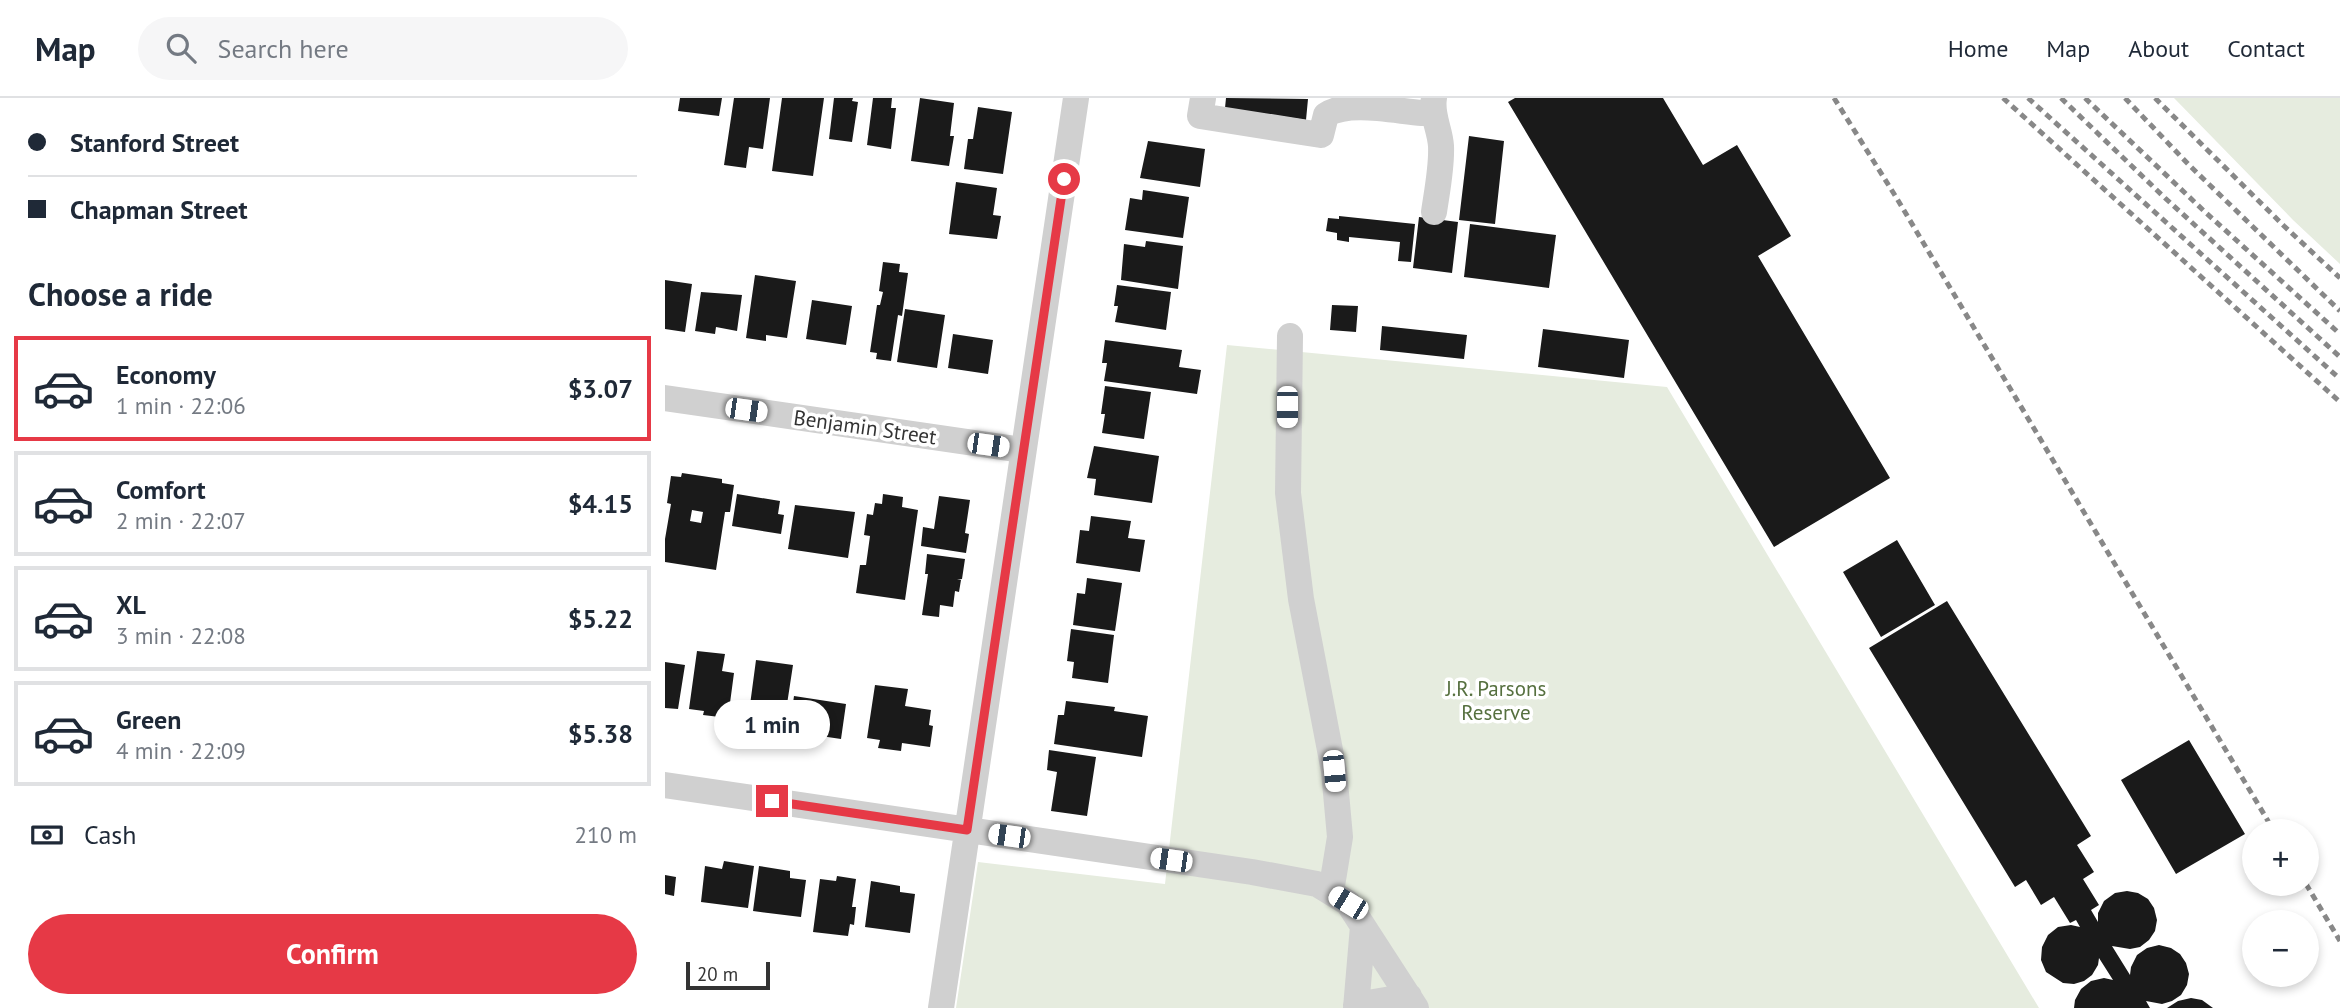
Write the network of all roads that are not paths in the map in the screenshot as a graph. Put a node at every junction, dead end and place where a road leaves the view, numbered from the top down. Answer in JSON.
{"nodes":[{"id":1,"x":1076,"y":98,"type":"edge"},
{"id":2,"x":1203,"y":98,"type":"edge"},
{"id":3,"x":1433,"y":104,"type":"edge"},
{"id":4,"x":1434,"y":212,"type":"dead end"},
{"id":5,"x":1290,"y":336,"type":"dead end"},
{"id":6,"x":665,"y":398,"type":"edge"},
{"id":7,"x":1023,"y":450,"type":"junction"},
{"id":8,"x":665,"y":785,"type":"edge"},
{"id":9,"x":967,"y":830,"type":"junction"},
{"id":10,"x":1331,"y":892,"type":"junction"},
{"id":11,"x":1363,"y":926,"type":"junction"},
{"id":12,"x":1412,"y":1002,"type":"edge"},
{"id":13,"x":1356,"y":1007,"type":"edge"},
{"id":14,"x":941,"y":1008,"type":"edge"}],
"edges":[{"from":1,"to":7,"type":"street"},
{"from":2,"to":3,"type":"street"},
{"from":3,"to":4,"type":"street"},
{"from":5,"to":10,"type":"street"},
{"from":6,"to":7,"type":"street","name":"Benjamin Street"},
{"from":7,"to":9,"type":"street"},
{"from":8,"to":9,"type":"street"},
{"from":9,"to":10,"type":"street"},
{"from":9,"to":14,"type":"street"},
{"from":10,"to":11,"type":"street"},
{"from":11,"to":12,"type":"street"},
{"from":11,"to":13,"type":"street"},
{"from":12,"to":13,"type":"street"}]}
